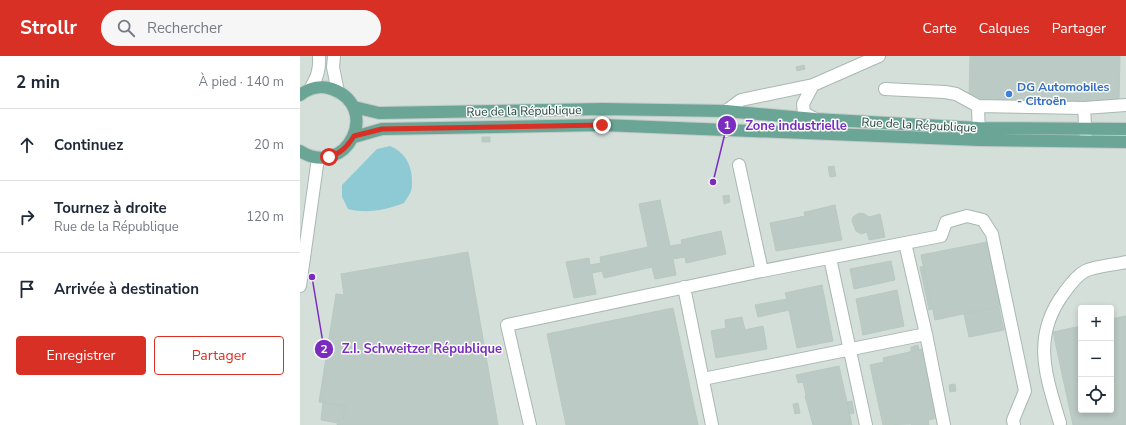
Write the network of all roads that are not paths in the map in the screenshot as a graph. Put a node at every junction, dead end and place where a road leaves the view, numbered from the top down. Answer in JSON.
{"nodes":[{"id":1,"x":319,"y":56,"type":"edge"},
{"id":2,"x":334,"y":56,"type":"edge"},
{"id":3,"x":879,"y":56,"type":"edge"},
{"id":4,"x":813,"y":85,"type":"junction"},
{"id":5,"x":885,"y":89,"type":"dead end"},
{"id":6,"x":305,"y":92,"type":"edge"},
{"id":7,"x":338,"y":92,"type":"junction"},
{"id":8,"x":1126,"y":105,"type":"edge"},
{"id":9,"x":978,"y":106,"type":"junction"},
{"id":10,"x":354,"y":107,"type":"junction"},
{"id":11,"x":1084,"y":108,"type":"junction"},
{"id":12,"x":726,"y":112,"type":"junction"},
{"id":13,"x":814,"y":119,"type":"junction"},
{"id":14,"x":978,"y":128,"type":"junction"},
{"id":15,"x":1084,"y":129,"type":"junction"},
{"id":16,"x":1126,"y":129,"type":"edge"},
{"id":17,"x":725,"y":131,"type":"junction"},
{"id":18,"x":354,"y":136,"type":"junction"},
{"id":19,"x":980,"y":140,"type":"junction"},
{"id":20,"x":1086,"y":141,"type":"junction"},
{"id":21,"x":1126,"y":142,"type":"edge"},
{"id":22,"x":300,"y":151,"type":"edge"},
{"id":23,"x":318,"y":158,"type":"junction"},
{"id":24,"x":739,"y":165,"type":"dead end"},
{"id":25,"x":305,"y":212,"type":"edge"},
{"id":26,"x":904,"y":243,"type":"junction"},
{"id":27,"x":830,"y":258,"type":"junction"},
{"id":28,"x":1126,"y":262,"type":"edge"},
{"id":29,"x":762,"y":271,"type":"junction"},
{"id":30,"x":300,"y":286,"type":"edge"},
{"id":31,"x":684,"y":287,"type":"junction"},
{"id":32,"x":926,"y":334,"type":"junction"},
{"id":33,"x":850,"y":349,"type":"junction"},
{"id":34,"x":703,"y":379,"type":"junction"},
{"id":35,"x":1060,"y":423,"type":"dead end"},
{"id":36,"x":530,"y":425,"type":"edge"},
{"id":37,"x":712,"y":425,"type":"edge"},
{"id":38,"x":866,"y":425,"type":"edge"},
{"id":39,"x":944,"y":425,"type":"edge"},
{"id":40,"x":1014,"y":425,"type":"edge"}],
"edges":[{"from":1,"to":6,"type":"street"},
{"from":2,"to":7,"type":"street"},
{"from":3,"to":4,"type":"street"},
{"from":4,"to":12,"type":"street"},
{"from":4,"to":13,"type":"street"},
{"from":5,"to":9,"type":"street"},
{"from":6,"to":7,"type":"main road"},
{"from":7,"to":10,"type":"main road"},
{"from":8,"to":11,"type":"street"},
{"from":9,"to":11,"type":"street"},
{"from":9,"to":14,"type":"street"},
{"from":10,"to":12,"type":"main road","name":"Rue de la République"},
{"from":10,"to":18,"type":"main road"},
{"from":11,"to":15,"type":"street"},
{"from":12,"to":13,"type":"main road","name":"Rue de la République"},
{"from":12,"to":17,"type":"street"},
{"from":13,"to":14,"type":"main road","name":"Rue de la République"},
{"from":14,"to":15,"type":"main road","name":"Rue de la République"},
{"from":14,"to":19,"type":"street"},
{"from":15,"to":16,"type":"main road","name":"Rue de la République"},
{"from":15,"to":20,"type":"street"},
{"from":17,"to":18,"type":"main road","name":"Rue de la République"},
{"from":17,"to":19,"type":"main road","name":"Rue de la République"},
{"from":18,"to":23,"type":"main road"},
{"from":19,"to":20,"type":"main road","name":"Rue de la République"},
{"from":20,"to":21,"type":"main road","name":"Rue de la République"},
{"from":22,"to":23,"type":"main road"},
{"from":23,"to":25,"type":"street"},
{"from":24,"to":29,"type":"street"},
{"from":25,"to":30,"type":"street"},
{"from":26,"to":27,"type":"street"},
{"from":26,"to":32,"type":"street"},
{"from":26,"to":40,"type":"street"},
{"from":27,"to":29,"type":"street"},
{"from":27,"to":33,"type":"street"},
{"from":28,"to":35,"type":"street"},
{"from":29,"to":31,"type":"street"},
{"from":31,"to":34,"type":"street"},
{"from":31,"to":36,"type":"street"},
{"from":32,"to":33,"type":"street"},
{"from":32,"to":39,"type":"street"},
{"from":33,"to":34,"type":"street"},
{"from":33,"to":38,"type":"street"},
{"from":34,"to":37,"type":"street"}]}
